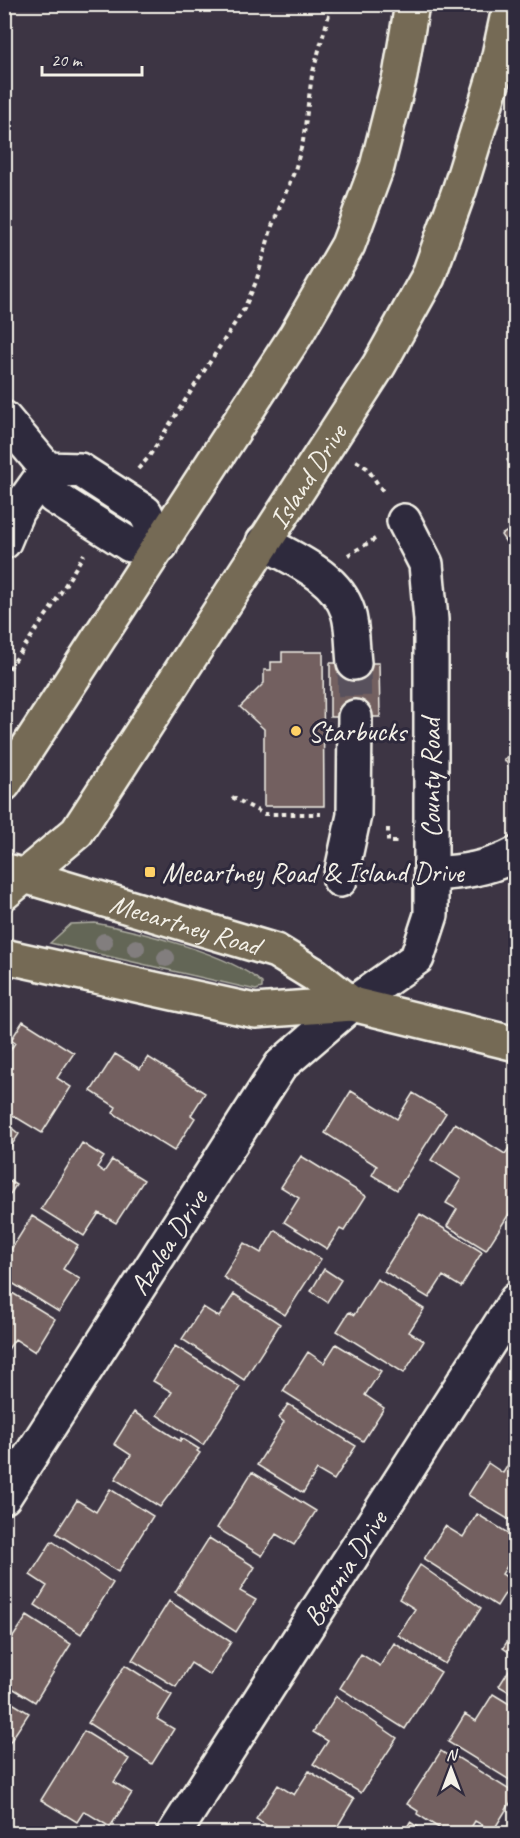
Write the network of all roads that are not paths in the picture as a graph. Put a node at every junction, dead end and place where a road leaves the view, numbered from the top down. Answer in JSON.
{"nodes":[{"id":1,"x":412,"y":4,"type":"edge"},
{"id":2,"x":510,"y":4,"type":"edge"},
{"id":3,"x":4,"y":418,"type":"edge"},
{"id":4,"x":47,"y":469,"type":"junction"},
{"id":5,"x":404,"y":521,"type":"road end"},
{"id":6,"x":4,"y":542,"type":"edge"},
{"id":7,"x":263,"y":542,"type":"junction"},
{"id":8,"x":161,"y":545,"type":"junction"},
{"id":9,"x":354,"y":663,"type":"tunnel mouth"},
{"id":10,"x":355,"y":717,"type":"tunnel mouth"},
{"id":11,"x":4,"y":784,"type":"edge"},
{"id":12,"x":516,"y":854,"type":"edge"},
{"id":13,"x":432,"y":874,"type":"junction"},
{"id":14,"x":12,"y":880,"type":"edge"},
{"id":15,"x":340,"y":880,"type":"dead end"},
{"id":16,"x":4,"y":956,"type":"edge"},
{"id":17,"x":352,"y":1004,"type":"junction"},
{"id":18,"x":516,"y":1044,"type":"edge"},
{"id":19,"x":516,"y":1300,"type":"edge"},
{"id":20,"x":4,"y":1497,"type":"edge"},
{"id":21,"x":174,"y":1833,"type":"edge"}],
"edges":[{"from":1,"to":8,"type":"main road"},
{"from":2,"to":7,"type":"main road","name":"Island Drive"},
{"from":3,"to":4,"type":"street"},
{"from":4,"to":6,"type":"street"},
{"from":4,"to":8,"type":"street"},
{"from":4,"to":8,"type":"street"},
{"from":5,"to":13,"type":"street","name":"County Road"},
{"from":7,"to":9,"type":"street"},
{"from":7,"to":14,"type":"main road","name":"Island Drive"},
{"from":8,"to":11,"type":"main road"},
{"from":10,"to":15,"type":"street"},
{"from":12,"to":13,"type":"street"},
{"from":13,"to":17,"type":"street","name":"County Road"},
{"from":14,"to":17,"type":"main road","name":"Mecartney Road"},
{"from":16,"to":17,"type":"main road","name":"Mecartney Road"},
{"from":17,"to":18,"type":"main road","name":"Mecartney Road"},
{"from":17,"to":20,"type":"street","name":"Azalea Drive"},
{"from":19,"to":21,"type":"street","name":"Begonia Drive"}]}
